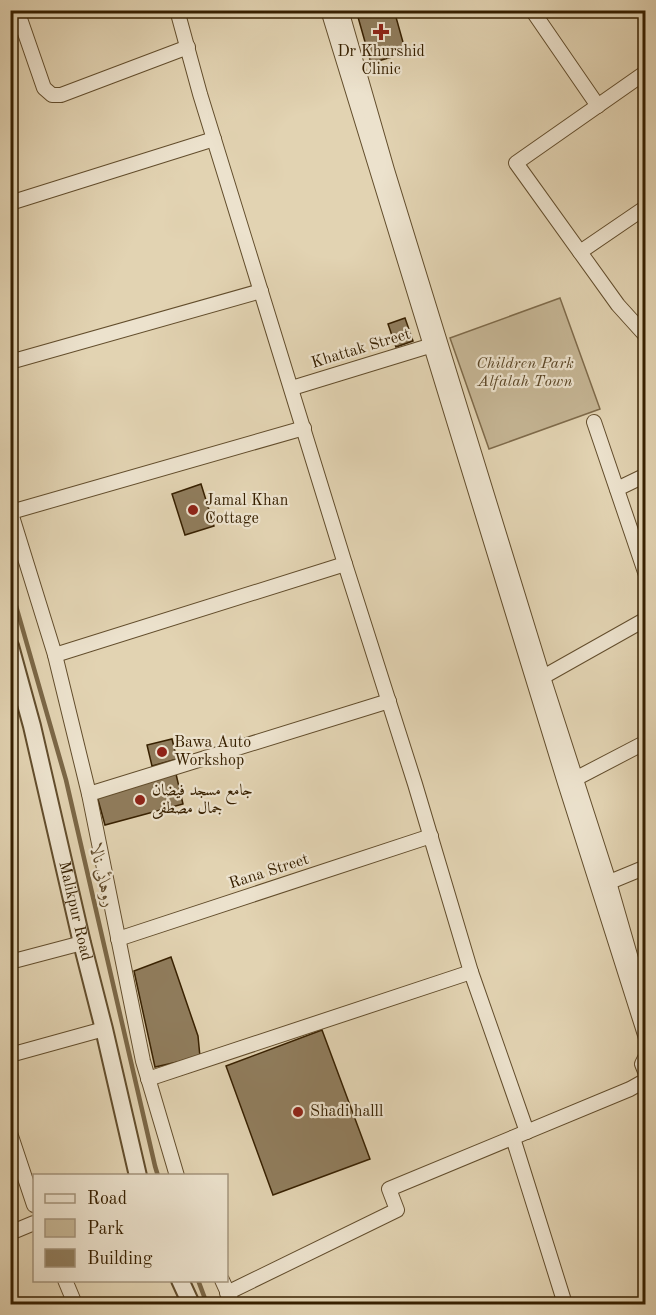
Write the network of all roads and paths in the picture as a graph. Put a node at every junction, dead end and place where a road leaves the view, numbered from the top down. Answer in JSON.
{"nodes":[{"id":1,"x":17,"y":10,"type":"edge"},
{"id":2,"x":177,"y":10,"type":"edge"},
{"id":3,"x":328,"y":10,"type":"edge"},
{"id":4,"x":341,"y":10,"type":"edge"},
{"id":5,"x":532,"y":10,"type":"edge"},
{"id":6,"x":188,"y":47,"type":"junction"},
{"id":7,"x":645,"y":72,"type":"edge"},
{"id":8,"x":598,"y":106,"type":"junction"},
{"id":9,"x":214,"y":139,"type":"junction"},
{"id":10,"x":10,"y":203,"type":"edge"},
{"id":11,"x":645,"y":207,"type":"edge"},
{"id":12,"x":580,"y":252,"type":"junction"},
{"id":13,"x":261,"y":291,"type":"junction"},
{"id":14,"x":645,"y":336,"type":"edge"},
{"id":15,"x":436,"y":343,"type":"junction"},
{"id":16,"x":10,"y":362,"type":"edge"},
{"id":17,"x":292,"y":388,"type":"junction"},
{"id":18,"x":594,"y":422,"type":"dead end"},
{"id":19,"x":304,"y":428,"type":"junction"},
{"id":20,"x":645,"y":475,"type":"edge"},
{"id":21,"x":617,"y":489,"type":"junction"},
{"id":22,"x":11,"y":511,"type":"edge"},
{"id":23,"x":345,"y":564,"type":"junction"},
{"id":24,"x":645,"y":575,"type":"edge"},
{"id":25,"x":645,"y":619,"type":"edge"},
{"id":26,"x":10,"y":646,"type":"edge"},
{"id":27,"x":55,"y":655,"type":"junction"},
{"id":28,"x":543,"y":677,"type":"junction"},
{"id":29,"x":389,"y":701,"type":"junction"},
{"id":30,"x":645,"y":742,"type":"edge"},
{"id":31,"x":570,"y":781,"type":"junction"},
{"id":32,"x":89,"y":794,"type":"junction"},
{"id":33,"x":431,"y":836,"type":"junction"},
{"id":34,"x":645,"y":867,"type":"edge"},
{"id":35,"x":603,"y":884,"type":"junction"},
{"id":36,"x":118,"y":939,"type":"junction"},
{"id":37,"x":82,"y":943,"type":"junction"},
{"id":38,"x":10,"y":962,"type":"edge"},
{"id":39,"x":634,"y":966,"type":"edge"},
{"id":40,"x":471,"y":972,"type":"junction"},
{"id":41,"x":645,"y":1008,"type":"edge"},
{"id":42,"x":104,"y":1029,"type":"junction"},
{"id":43,"x":645,"y":1038,"type":"edge"},
{"id":44,"x":10,"y":1055,"type":"edge"},
{"id":45,"x":645,"y":1056,"type":"edge"},
{"id":46,"x":645,"y":1074,"type":"edge"},
{"id":47,"x":148,"y":1079,"type":"junction"},
{"id":48,"x":645,"y":1080,"type":"edge"},
{"id":49,"x":527,"y":1132,"type":"junction"},
{"id":50,"x":10,"y":1133,"type":"edge"},
{"id":51,"x":513,"y":1137,"type":"junction"},
{"id":52,"x":138,"y":1174,"type":"edge"},
{"id":53,"x":176,"y":1174,"type":"edge"},
{"id":54,"x":33,"y":1202,"type":"edge"},
{"id":55,"x":33,"y":1223,"type":"edge"},
{"id":56,"x":10,"y":1233,"type":"edge"},
{"id":57,"x":65,"y":1282,"type":"edge"},
{"id":58,"x":180,"y":1282,"type":"edge"},
{"id":59,"x":227,"y":1293,"type":"edge"},
{"id":60,"x":75,"y":1305,"type":"edge"},
{"id":61,"x":191,"y":1305,"type":"edge"},
{"id":62,"x":565,"y":1305,"type":"edge"}],
"edges":[{"from":1,"to":6,"type":"street"},
{"from":2,"to":6,"type":"street"},
{"from":3,"to":15,"type":"street"},
{"from":4,"to":15,"type":"street"},
{"from":5,"to":8,"type":"street"},
{"from":6,"to":9,"type":"street"},
{"from":7,"to":8,"type":"street"},
{"from":8,"to":12,"type":"street"},
{"from":9,"to":10,"type":"street"},
{"from":9,"to":13,"type":"street"},
{"from":11,"to":12,"type":"street"},
{"from":12,"to":14,"type":"street"},
{"from":13,"to":16,"type":"street"},
{"from":13,"to":17,"type":"street"},
{"from":15,"to":17,"type":"street","name":"Khattak Street"},
{"from":15,"to":28,"type":"street"},
{"from":15,"to":31,"type":"street"},
{"from":17,"to":19,"type":"street"},
{"from":18,"to":21,"type":"street"},
{"from":19,"to":22,"type":"street"},
{"from":19,"to":23,"type":"street"},
{"from":20,"to":21,"type":"street"},
{"from":21,"to":24,"type":"street"},
{"from":22,"to":27,"type":"street"},
{"from":23,"to":27,"type":"street"},
{"from":23,"to":29,"type":"street"},
{"from":25,"to":28,"type":"street"},
{"from":26,"to":37,"type":"street","name":"Malikpur Road"},
{"from":27,"to":32,"type":"street"},
{"from":28,"to":31,"type":"street"},
{"from":29,"to":32,"type":"street"},
{"from":29,"to":33,"type":"street"},
{"from":30,"to":31,"type":"street"},
{"from":31,"to":35,"type":"street"},
{"from":32,"to":36,"type":"street"},
{"from":33,"to":36,"type":"street","name":"Rana Street"},
{"from":33,"to":40,"type":"street"},
{"from":34,"to":35,"type":"street"},
{"from":35,"to":39,"type":"street"},
{"from":36,"to":47,"type":"street"},
{"from":37,"to":38,"type":"street"},
{"from":37,"to":42,"type":"street","name":"Malikpur Road"},
{"from":39,"to":41,"type":"street"},
{"from":39,"to":43,"type":"street"},
{"from":40,"to":47,"type":"street"},
{"from":40,"to":49,"type":"street"},
{"from":42,"to":44,"type":"street"},
{"from":42,"to":52,"type":"street","name":"Malikpur Road"},
{"from":45,"to":46,"type":"street"},
{"from":47,"to":53,"type":"street"},
{"from":48,"to":49,"type":"street"},
{"from":49,"to":51,"type":"street"},
{"from":50,"to":54,"type":"street"},
{"from":51,"to":59,"type":"street"},
{"from":51,"to":62,"type":"street"},
{"from":55,"to":56,"type":"street"},
{"from":57,"to":60,"type":"street"},
{"from":58,"to":61,"type":"street"}]}
